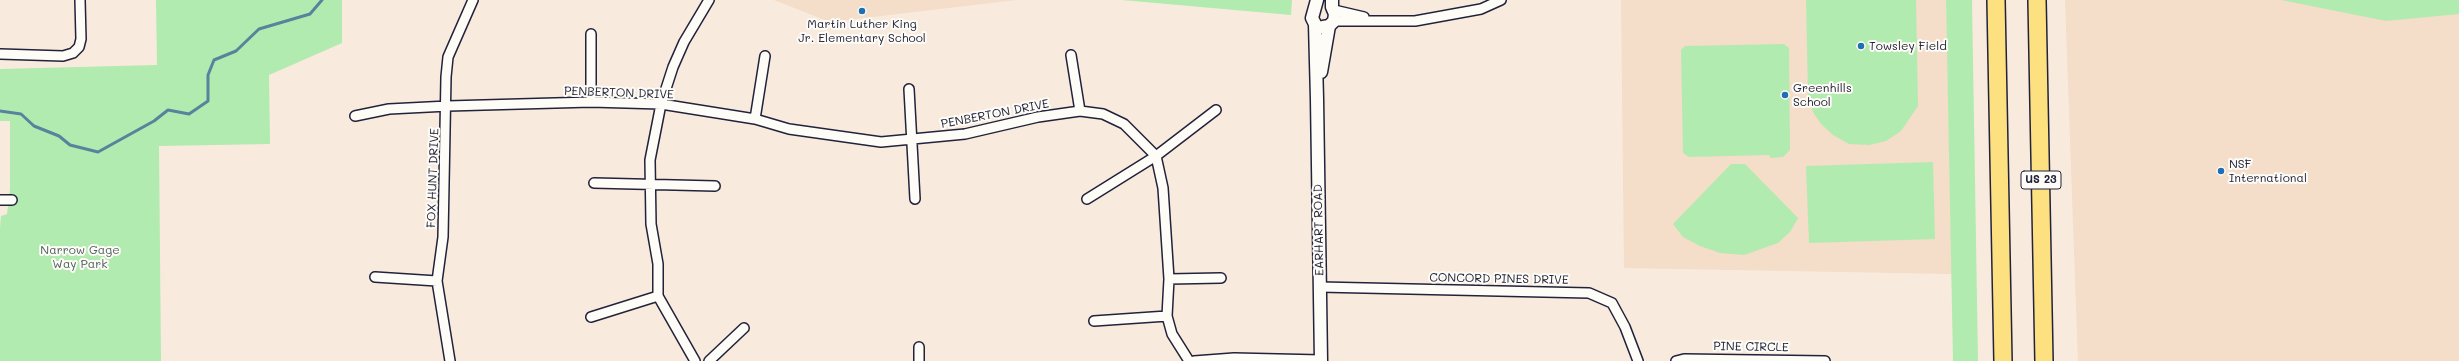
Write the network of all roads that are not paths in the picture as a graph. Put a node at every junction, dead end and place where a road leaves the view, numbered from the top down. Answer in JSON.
{"nodes":[{"id":1,"x":80,"y":0,"type":"edge"},
{"id":2,"x":473,"y":0,"type":"edge"},
{"id":3,"x":709,"y":0,"type":"edge"},
{"id":4,"x":1501,"y":0,"type":"edge"},
{"id":5,"x":1996,"y":0,"type":"edge"},
{"id":6,"x":2037,"y":0,"type":"edge"},
{"id":7,"x":1317,"y":3,"type":"edge"},
{"id":8,"x":1332,"y":13,"type":"edge"},
{"id":9,"x":1315,"y":24,"type":"junction"},
{"id":10,"x":590,"y":34,"type":"dead end"},
{"id":11,"x":0,"y":54,"type":"edge"},
{"id":12,"x":1071,"y":55,"type":"dead end"},
{"id":13,"x":765,"y":56,"type":"dead end"},
{"id":14,"x":909,"y":89,"type":"dead end"},
{"id":15,"x":1317,"y":99,"type":"junction"},
{"id":16,"x":591,"y":102,"type":"junction"},
{"id":17,"x":661,"y":104,"type":"junction"},
{"id":18,"x":448,"y":106,"type":"junction"},
{"id":19,"x":1216,"y":110,"type":"dead end"},
{"id":20,"x":1080,"y":111,"type":"junction"},
{"id":21,"x":355,"y":116,"type":"dead end"},
{"id":22,"x":755,"y":119,"type":"junction"},
{"id":23,"x":913,"y":140,"type":"junction"},
{"id":24,"x":1156,"y":156,"type":"junction"},
{"id":25,"x":594,"y":183,"type":"dead end"},
{"id":26,"x":650,"y":185,"type":"junction"},
{"id":27,"x":715,"y":186,"type":"dead end"},
{"id":28,"x":915,"y":199,"type":"dead end"},
{"id":29,"x":1087,"y":199,"type":"dead end"},
{"id":30,"x":0,"y":200,"type":"edge"},
{"id":31,"x":12,"y":200,"type":"dead end"},
{"id":32,"x":375,"y":277,"type":"dead end"},
{"id":33,"x":1221,"y":278,"type":"dead end"},
{"id":34,"x":1169,"y":279,"type":"junction"},
{"id":35,"x":437,"y":281,"type":"junction"},
{"id":36,"x":1320,"y":287,"type":"junction"},
{"id":37,"x":658,"y":296,"type":"junction"},
{"id":38,"x":1167,"y":316,"type":"junction"},
{"id":39,"x":591,"y":317,"type":"dead end"},
{"id":40,"x":1094,"y":321,"type":"dead end"},
{"id":41,"x":744,"y":328,"type":"dead end"},
{"id":42,"x":919,"y":347,"type":"dead end"},
{"id":43,"x":1234,"y":360,"type":"edge"},
{"id":44,"x":1321,"y":360,"type":"edge"},
{"id":45,"x":450,"y":361,"type":"edge"},
{"id":46,"x":695,"y":361,"type":"edge"},
{"id":47,"x":709,"y":361,"type":"edge"},
{"id":48,"x":919,"y":361,"type":"edge"},
{"id":49,"x":1189,"y":361,"type":"edge"},
{"id":50,"x":1194,"y":361,"type":"edge"},
{"id":51,"x":1638,"y":361,"type":"edge"},
{"id":52,"x":1676,"y":361,"type":"edge"},
{"id":53,"x":1825,"y":361,"type":"edge"},
{"id":54,"x":2003,"y":361,"type":"edge"},
{"id":55,"x":2044,"y":361,"type":"edge"}],
"edges":[{"from":1,"to":11,"type":"street"},
{"from":2,"to":18,"type":"street","name":"FOX HUNT DRIVE"},
{"from":3,"to":17,"type":"street"},
{"from":4,"to":8,"type":"street"},
{"from":5,"to":54,"type":"highway"},
{"from":6,"to":55,"type":"highway","number":"US 23"},
{"from":7,"to":8,"type":"street","name":"EARHART ROAD"},
{"from":7,"to":9,"type":"street","name":"EARHART ROAD"},
{"from":8,"to":9,"type":"street"},
{"from":8,"to":15,"type":"street","name":"EARHART ROAD"},
{"from":9,"to":15,"type":"street","name":"EARHART ROAD"},
{"from":10,"to":16,"type":"street"},
{"from":12,"to":20,"type":"street"},
{"from":13,"to":22,"type":"street"},
{"from":14,"to":23,"type":"street"},
{"from":15,"to":36,"type":"street","name":"EARHART ROAD"},
{"from":16,"to":17,"type":"street","name":"PENBERTON DRIVE"},
{"from":16,"to":18,"type":"street","name":"PENBERTON DRIVE"},
{"from":17,"to":22,"type":"street","name":"PENBERTON DRIVE"},
{"from":17,"to":26,"type":"street"},
{"from":18,"to":21,"type":"street","name":"PENBERTON DRIVE"},
{"from":18,"to":35,"type":"street","name":"FOX HUNT DRIVE"},
{"from":19,"to":24,"type":"street"},
{"from":20,"to":23,"type":"street","name":"PENBERTON DRIVE"},
{"from":20,"to":24,"type":"street","name":"PENBERTON DRIVE"},
{"from":22,"to":23,"type":"street","name":"PENBERTON DRIVE"},
{"from":23,"to":28,"type":"street"},
{"from":24,"to":29,"type":"street"},
{"from":24,"to":34,"type":"street"},
{"from":25,"to":26,"type":"street"},
{"from":26,"to":27,"type":"street"},
{"from":26,"to":37,"type":"street"},
{"from":30,"to":31,"type":"street"},
{"from":32,"to":35,"type":"street"},
{"from":33,"to":34,"type":"street"},
{"from":34,"to":38,"type":"street"},
{"from":35,"to":45,"type":"street","name":"FOX HUNT DRIVE"},
{"from":36,"to":44,"type":"street","name":"EARHART ROAD"},
{"from":36,"to":51,"type":"street","name":"CONCORD PINES DRIVE"},
{"from":37,"to":39,"type":"street"},
{"from":37,"to":46,"type":"street"},
{"from":38,"to":40,"type":"street"},
{"from":38,"to":49,"type":"street"},
{"from":41,"to":47,"type":"street"},
{"from":42,"to":48,"type":"street"},
{"from":43,"to":44,"type":"street"},
{"from":43,"to":50,"type":"street"},
{"from":52,"to":53,"type":"street","name":"PINE CIRCLE"}]}
